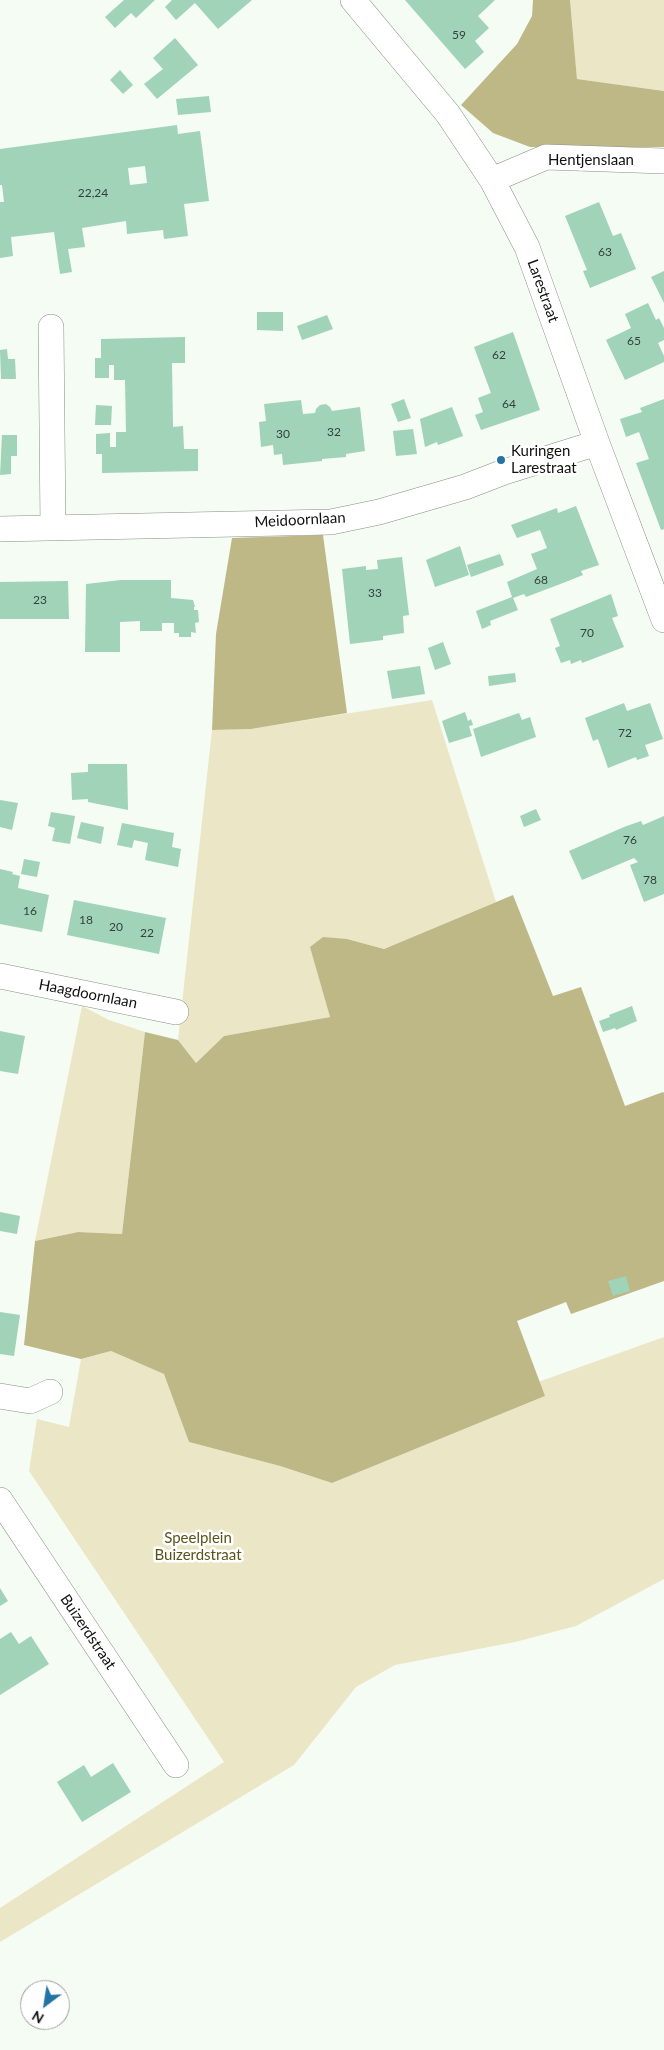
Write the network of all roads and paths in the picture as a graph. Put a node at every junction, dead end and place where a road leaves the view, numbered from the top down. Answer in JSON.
{"nodes":[{"id":1,"x":353,"y":0,"type":"edge"},
{"id":2,"x":664,"y":161,"type":"edge"},
{"id":3,"x":492,"y":180,"type":"junction"},
{"id":4,"x":51,"y":327,"type":"dead end"},
{"id":5,"x":597,"y":443,"type":"junction"},
{"id":6,"x":52,"y":528,"type":"junction"},
{"id":7,"x":0,"y":529,"type":"edge"},
{"id":8,"x":664,"y":620,"type":"edge"},
{"id":9,"x":0,"y":976,"type":"edge"},
{"id":10,"x":176,"y":1012,"type":"dead end"},
{"id":11,"x":50,"y":1392,"type":"dead end"},
{"id":12,"x":0,"y":1396,"type":"edge"},
{"id":13,"x":0,"y":1500,"type":"edge"},
{"id":14,"x":176,"y":1765,"type":"dead end"}],
"edges":[{"from":1,"to":3,"type":"street","name":"Larestraat"},
{"from":2,"to":3,"type":"street","name":"Hentjenslaan"},
{"from":3,"to":5,"type":"street","name":"Larestraat"},
{"from":4,"to":6,"type":"street"},
{"from":5,"to":6,"type":"street","name":"Meidoornlaan"},
{"from":5,"to":8,"type":"street","name":"Larestraat"},
{"from":6,"to":7,"type":"street","name":"Meidoornlaan"},
{"from":9,"to":10,"type":"street","name":"Haagdoornlaan"},
{"from":11,"to":12,"type":"street"},
{"from":13,"to":14,"type":"street","name":"Buizerdstraat"}]}
